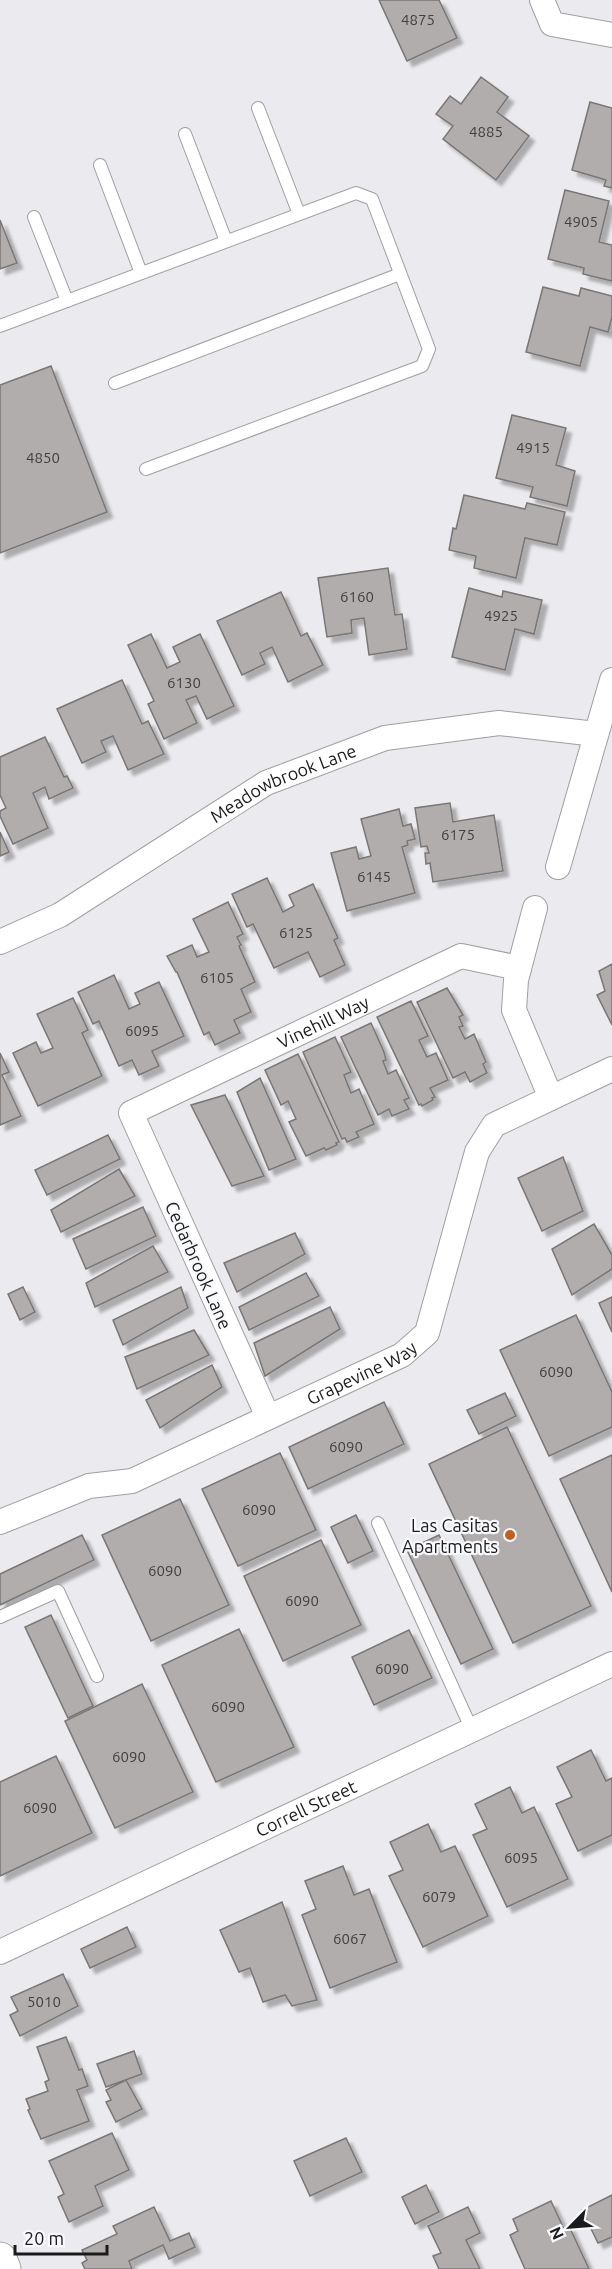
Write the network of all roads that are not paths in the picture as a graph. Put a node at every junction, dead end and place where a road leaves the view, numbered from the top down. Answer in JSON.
{"nodes":[{"id":1,"x":542,"y":0,"type":"edge"},
{"id":2,"x":612,"y":35,"type":"edge"},
{"id":3,"x":258,"y":108,"type":"dead end"},
{"id":4,"x":185,"y":134,"type":"dead end"},
{"id":5,"x":100,"y":165,"type":"dead end"},
{"id":6,"x":299,"y":214,"type":"junction"},
{"id":7,"x":34,"y":218,"type":"dead end"},
{"id":8,"x":226,"y":241,"type":"junction"},
{"id":9,"x":141,"y":273,"type":"junction"},
{"id":10,"x":400,"y":274,"type":"junction"},
{"id":11,"x":66,"y":301,"type":"junction"},
{"id":12,"x":0,"y":326,"type":"edge"},
{"id":13,"x":115,"y":383,"type":"dead end"},
{"id":14,"x":146,"y":469,"type":"dead end"},
{"id":15,"x":612,"y":680,"type":"edge"},
{"id":16,"x":596,"y":734,"type":"junction"},
{"id":17,"x":558,"y":867,"type":"dead end"},
{"id":18,"x":535,"y":908,"type":"dead end"},
{"id":19,"x":0,"y":942,"type":"edge"},
{"id":20,"x":519,"y":968,"type":"junction"},
{"id":21,"x":612,"y":1069,"type":"edge"},
{"id":22,"x":551,"y":1098,"type":"junction"},
{"id":23,"x":131,"y":1113,"type":"joint"},
{"id":24,"x":268,"y":1417,"type":"junction"},
{"id":25,"x":0,"y":1522,"type":"edge"},
{"id":26,"x":378,"y":1523,"type":"dead end"},
{"id":27,"x":0,"y":1617,"type":"edge"},
{"id":28,"x":612,"y":1664,"type":"edge"},
{"id":29,"x":97,"y":1676,"type":"dead end"},
{"id":30,"x":472,"y":1730,"type":"junction"},
{"id":31,"x":0,"y":1952,"type":"edge"},
{"id":32,"x":0,"y":2259,"type":"edge"},
{"id":33,"x":4,"y":2269,"type":"edge"}],
"edges":[{"from":1,"to":2,"type":"street"},
{"from":3,"to":6,"type":"lane"},
{"from":4,"to":8,"type":"lane"},
{"from":5,"to":9,"type":"lane"},
{"from":6,"to":8,"type":"lane"},
{"from":6,"to":10,"type":"lane"},
{"from":7,"to":11,"type":"lane"},
{"from":8,"to":9,"type":"lane"},
{"from":9,"to":11,"type":"lane"},
{"from":10,"to":13,"type":"lane"},
{"from":10,"to":14,"type":"lane"},
{"from":11,"to":12,"type":"lane"},
{"from":15,"to":16,"type":"street"},
{"from":16,"to":17,"type":"street"},
{"from":16,"to":19,"type":"street","name":"Meadowbrook Lane"},
{"from":18,"to":20,"type":"street"},
{"from":20,"to":22,"type":"street"},
{"from":20,"to":23,"type":"street","name":"Vinehill Way"},
{"from":21,"to":22,"type":"street","name":"Grapevine Way"},
{"from":22,"to":24,"type":"street","name":"Grapevine Way"},
{"from":23,"to":24,"type":"street","name":"Cedarbrook Lane"},
{"from":24,"to":25,"type":"street","name":"Grapevine Way"},
{"from":26,"to":30,"type":"lane"},
{"from":27,"to":29,"type":"lane"},
{"from":28,"to":30,"type":"street","name":"Correll Street"},
{"from":30,"to":31,"type":"street","name":"Correll Street"},
{"from":32,"to":33,"type":"main road"}]}
